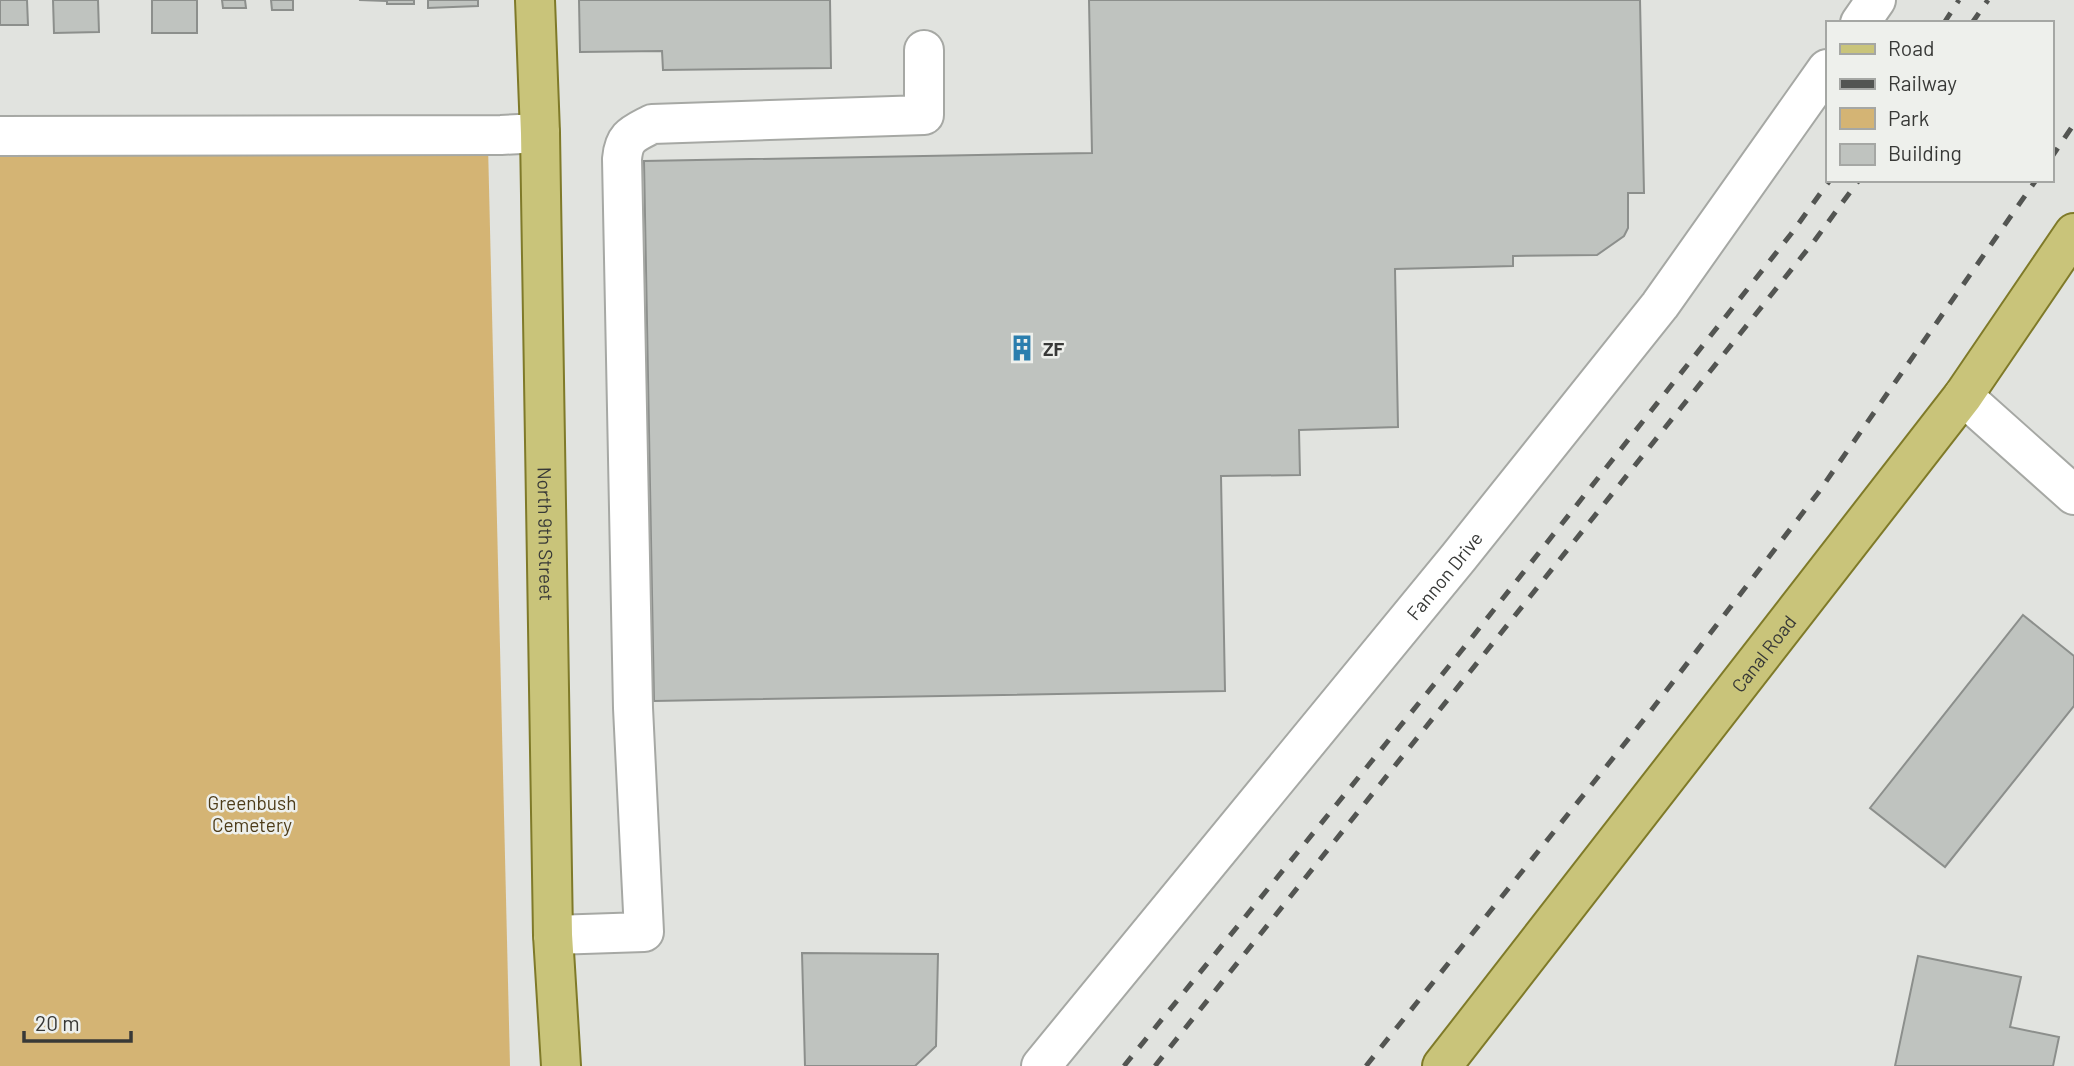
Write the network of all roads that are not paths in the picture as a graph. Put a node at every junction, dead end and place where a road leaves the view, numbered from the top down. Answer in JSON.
{"nodes":[{"id":1,"x":536,"y":0,"type":"edge"},
{"id":2,"x":1876,"y":0,"type":"edge"},
{"id":3,"x":1861,"y":21,"type":"edge"},
{"id":4,"x":924,"y":50,"type":"dead end"},
{"id":5,"x":1826,"y":70,"type":"edge"},
{"id":6,"x":540,"y":133,"type":"junction"},
{"id":7,"x":0,"y":136,"type":"edge"},
{"id":8,"x":2074,"y":233,"type":"edge"},
{"id":9,"x":1964,"y":396,"type":"junction"},
{"id":10,"x":2074,"y":495,"type":"edge"},
{"id":11,"x":553,"y":935,"type":"junction"},
{"id":12,"x":561,"y":1066,"type":"edge"},
{"id":13,"x":1041,"y":1066,"type":"edge"},
{"id":14,"x":1442,"y":1066,"type":"edge"}],
"edges":[{"from":1,"to":6,"type":"main road","name":"North 9th Street"},
{"from":2,"to":3,"type":"street"},
{"from":4,"to":11,"type":"street"},
{"from":5,"to":13,"type":"street","name":"Fannon Drive"},
{"from":6,"to":7,"type":"street"},
{"from":6,"to":11,"type":"main road","name":"North 9th Street"},
{"from":8,"to":9,"type":"main road","name":"Canal Road"},
{"from":9,"to":10,"type":"street"},
{"from":9,"to":14,"type":"main road","name":"Canal Road"},
{"from":11,"to":12,"type":"main road","name":"North 9th Street"}]}
